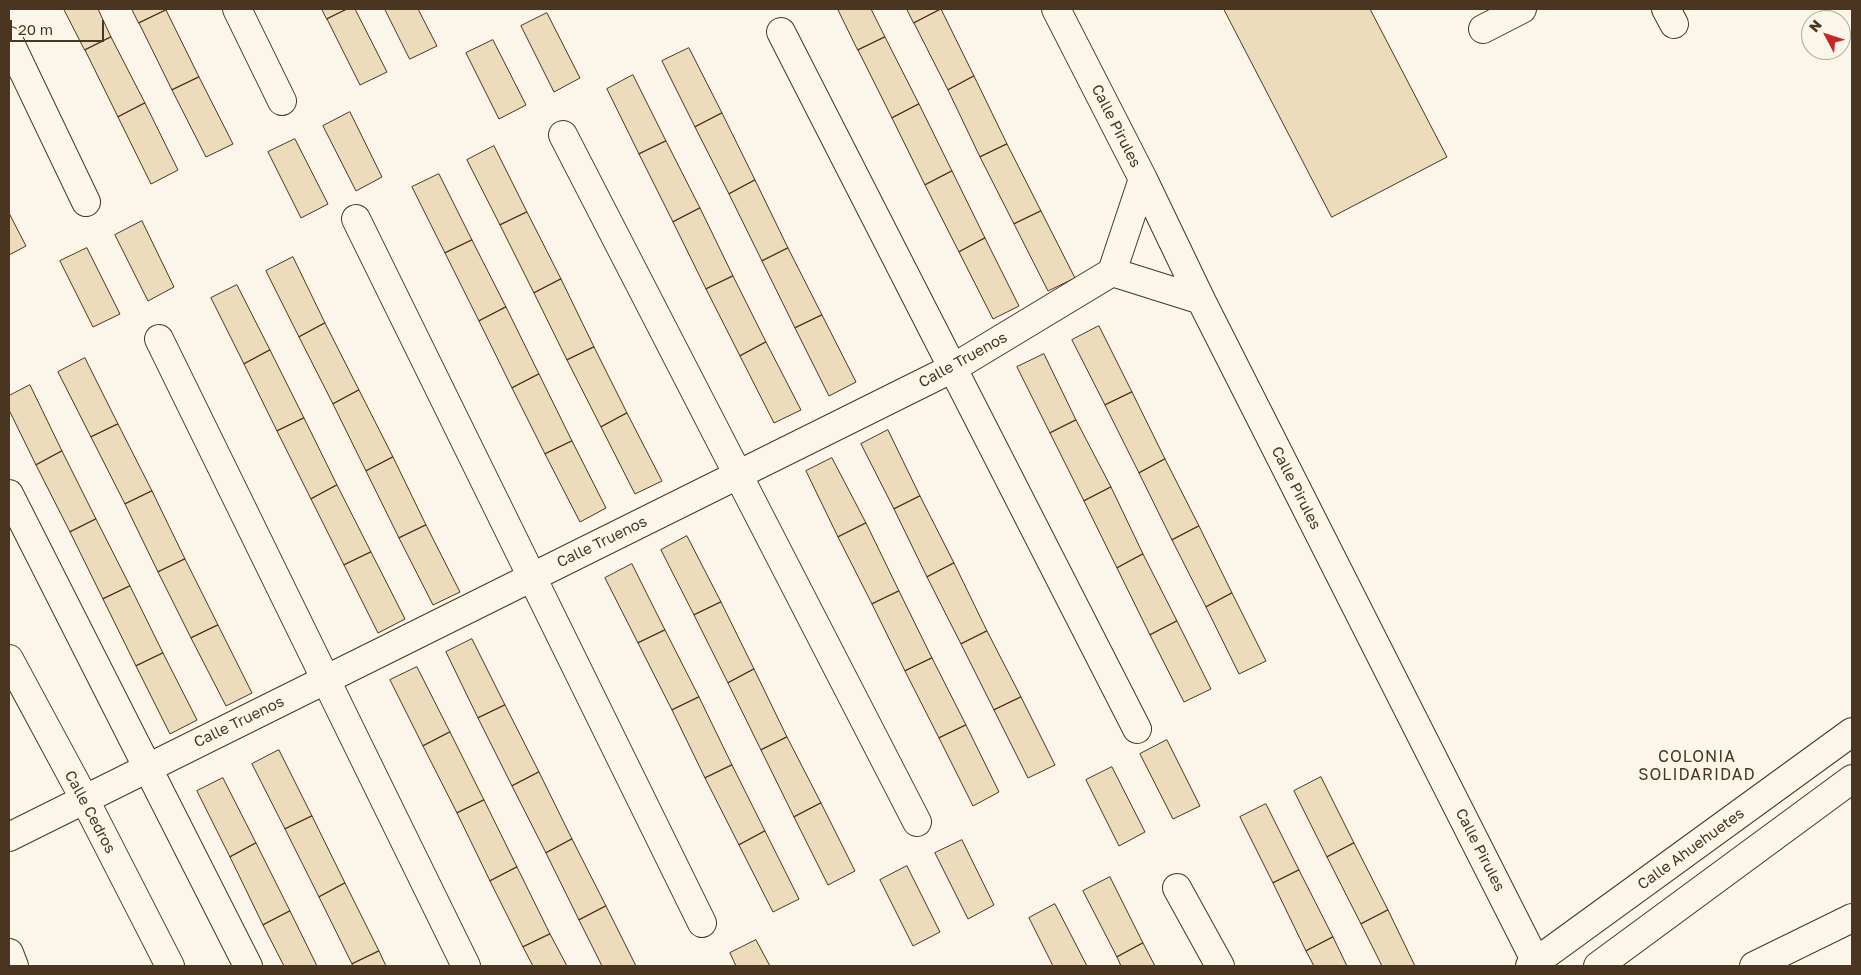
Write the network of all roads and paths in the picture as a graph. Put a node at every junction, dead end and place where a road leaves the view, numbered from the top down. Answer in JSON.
{"nodes":[{"id":1,"x":237,"y":9,"type":"edge"},
{"id":2,"x":1056,"y":9,"type":"edge"},
{"id":3,"x":1522,"y":9,"type":"edge"},
{"id":4,"x":1483,"y":29,"type":"dead end"},
{"id":5,"x":781,"y":32,"type":"dead end"},
{"id":6,"x":9,"y":40,"type":"edge"},
{"id":7,"x":282,"y":101,"type":"dead end"},
{"id":8,"x":563,"y":135,"type":"dead end"},
{"id":9,"x":1143,"y":179,"type":"junction"},
{"id":10,"x":86,"y":202,"type":"dead end"},
{"id":11,"x":356,"y":219,"type":"dead end"},
{"id":12,"x":1112,"y":272,"type":"junction"},
{"id":13,"x":1201,"y":300,"type":"junction"},
{"id":14,"x":159,"y":340,"type":"dead end"},
{"id":15,"x":953,"y":368,"type":"junction"},
{"id":16,"x":738,"y":474,"type":"junction"},
{"id":17,"x":9,"y":494,"type":"edge"},
{"id":18,"x":532,"y":576,"type":"junction"},
{"id":19,"x":9,"y":659,"type":"edge"},
{"id":20,"x":325,"y":679,"type":"junction"},
{"id":21,"x":1137,"y":729,"type":"dead end"},
{"id":22,"x":1852,"y":732,"type":"edge"},
{"id":23,"x":147,"y":768,"type":"junction"},
{"id":24,"x":1852,"y":779,"type":"edge"},
{"id":25,"x":84,"y":800,"type":"junction"},
{"id":26,"x":917,"y":822,"type":"dead end"},
{"id":27,"x":9,"y":837,"type":"edge"},
{"id":28,"x":1177,"y":888,"type":"dead end"},
{"id":29,"x":1852,"y":918,"type":"edge"},
{"id":30,"x":702,"y":923,"type":"dead end"},
{"id":31,"x":9,"y":952,"type":"edge"},
{"id":32,"x":1536,"y":965,"type":"edge"},
{"id":33,"x":14,"y":966,"type":"edge"},
{"id":34,"x":170,"y":966,"type":"edge"},
{"id":35,"x":248,"y":966,"type":"edge"},
{"id":36,"x":466,"y":966,"type":"edge"},
{"id":37,"x":1220,"y":966,"type":"edge"},
{"id":38,"x":1598,"y":966,"type":"edge"},
{"id":39,"x":1754,"y":966,"type":"edge"}],
"edges":[{"from":1,"to":7,"type":"street"},
{"from":2,"to":9,"type":"street","name":"Calle Pirules"},
{"from":3,"to":4,"type":"street"},
{"from":5,"to":15,"type":"street"},
{"from":6,"to":10,"type":"street"},
{"from":8,"to":16,"type":"street"},
{"from":9,"to":12,"type":"street"},
{"from":9,"to":13,"type":"street","name":"Calle Pirules"},
{"from":11,"to":18,"type":"street"},
{"from":12,"to":13,"type":"street"},
{"from":12,"to":15,"type":"street","name":"Calle Truenos"},
{"from":13,"to":32,"type":"street","name":"Calle Pirules"},
{"from":14,"to":20,"type":"street"},
{"from":15,"to":16,"type":"street","name":"Calle Truenos"},
{"from":15,"to":21,"type":"street"},
{"from":16,"to":18,"type":"street","name":"Calle Truenos"},
{"from":16,"to":26,"type":"street"},
{"from":17,"to":23,"type":"street"},
{"from":18,"to":20,"type":"street","name":"Calle Truenos"},
{"from":18,"to":30,"type":"street"},
{"from":19,"to":25,"type":"street","name":"Calle Cedros"},
{"from":20,"to":23,"type":"street","name":"Calle Truenos"},
{"from":20,"to":36,"type":"street"},
{"from":22,"to":32,"type":"street","name":"Calle Ahuehuetes"},
{"from":23,"to":25,"type":"street","name":"Calle Truenos"},
{"from":23,"to":35,"type":"street"},
{"from":24,"to":38,"type":"street"},
{"from":25,"to":27,"type":"street","name":"Calle Truenos"},
{"from":25,"to":34,"type":"street","name":"Calle Cedros"},
{"from":28,"to":37,"type":"street"},
{"from":29,"to":39,"type":"street"},
{"from":31,"to":33,"type":"street"}]}
